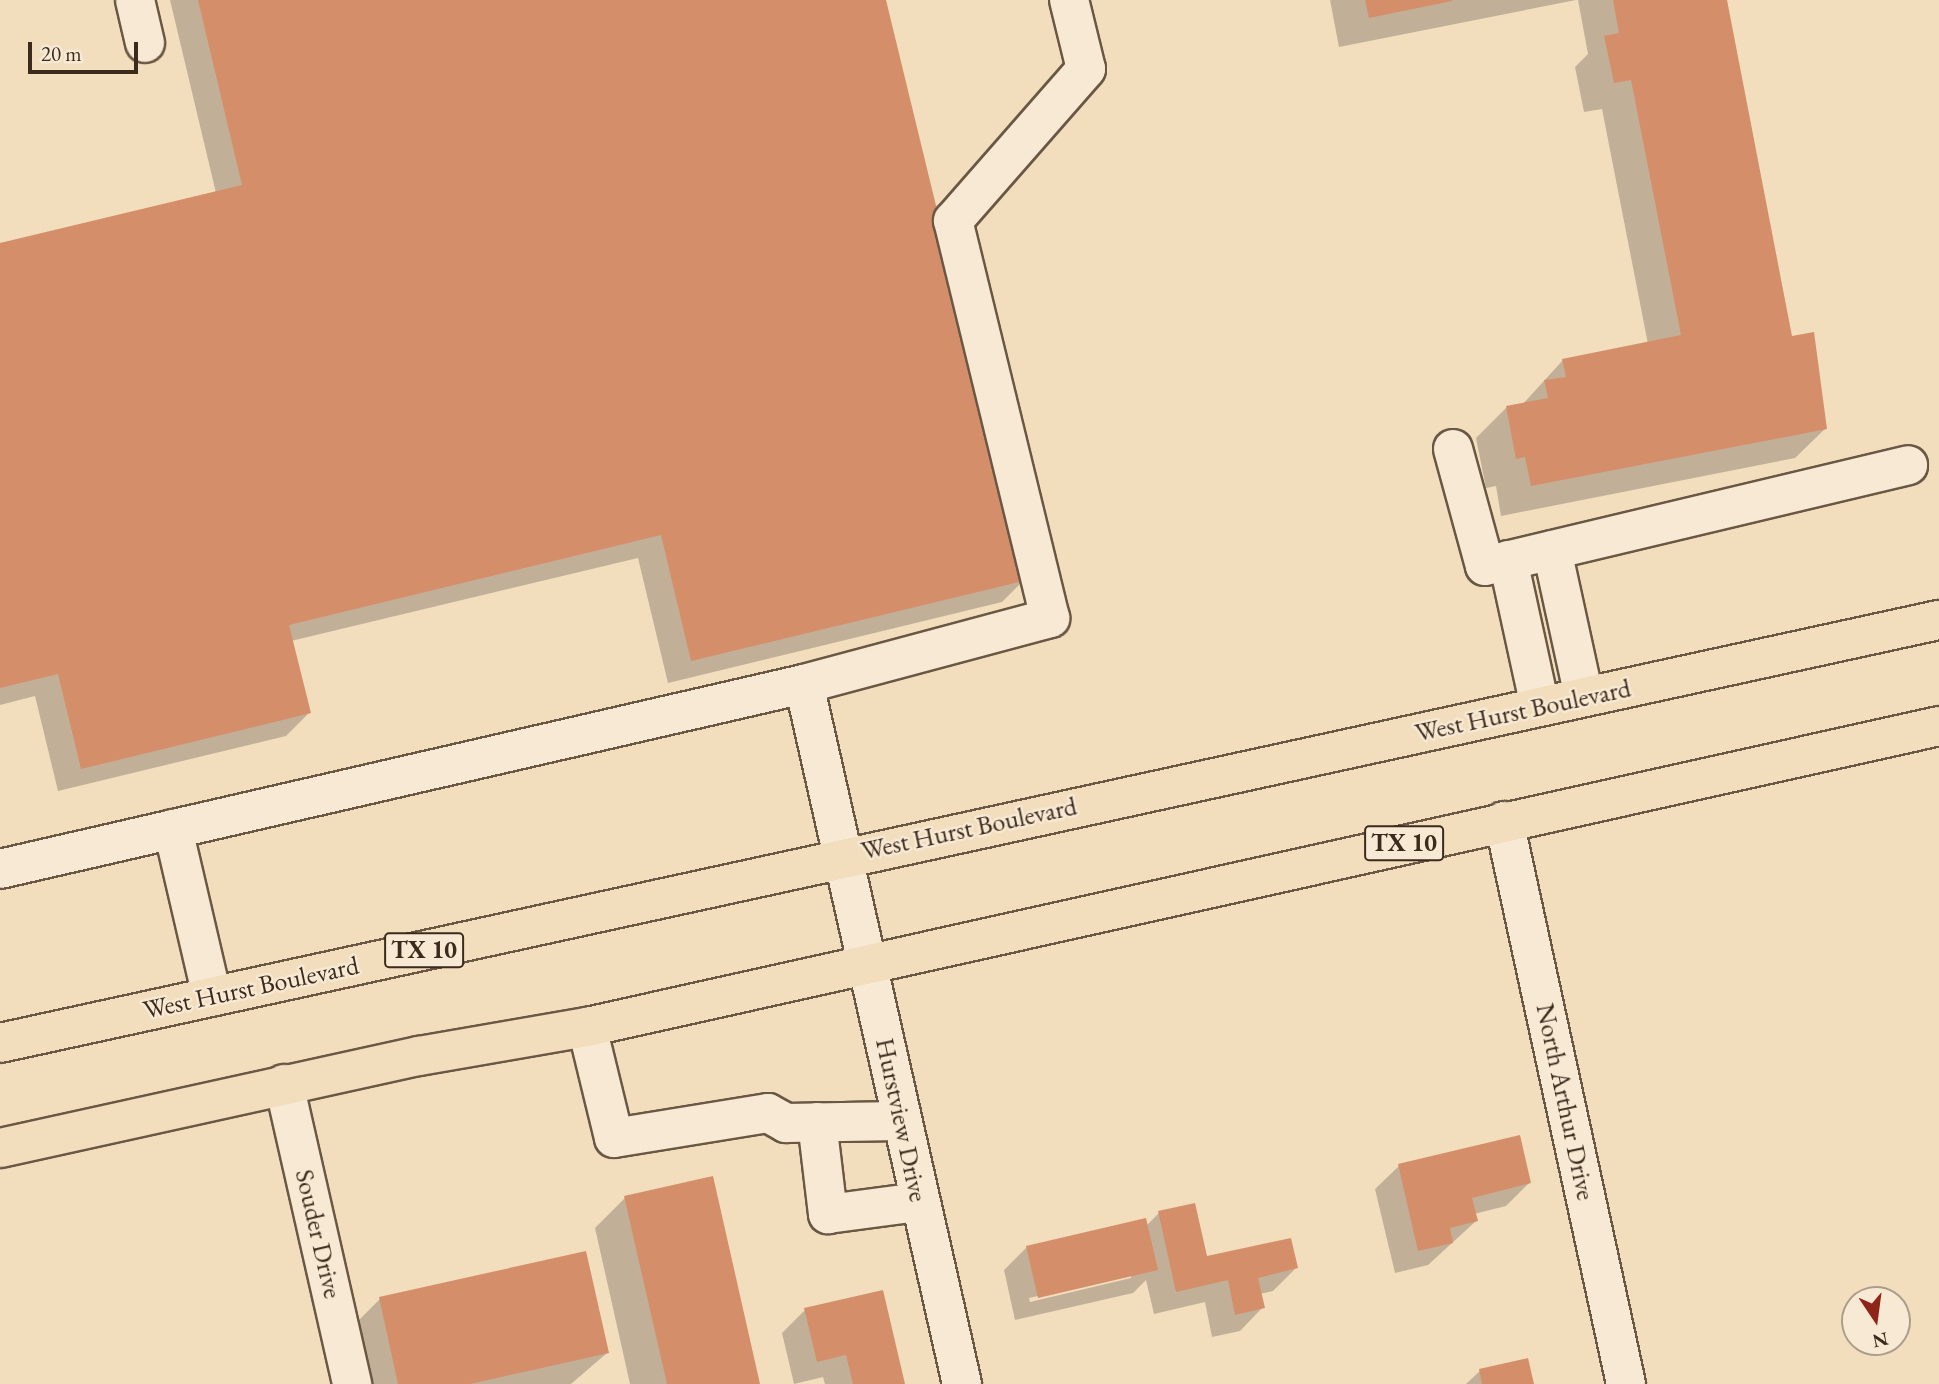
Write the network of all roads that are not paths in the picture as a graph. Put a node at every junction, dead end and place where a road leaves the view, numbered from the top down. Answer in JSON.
{"nodes":[{"id":1,"x":135,"y":0,"type":"edge"},
{"id":2,"x":1069,"y":0,"type":"edge"},
{"id":3,"x":145,"y":43,"type":"dead end"},
{"id":4,"x":1453,"y":449,"type":"dead end"},
{"id":5,"x":1908,"y":465,"type":"dead end"},
{"id":6,"x":1552,"y":550,"type":"junction"},
{"id":7,"x":1508,"y":560,"type":"junction"},
{"id":8,"x":1939,"y":620,"type":"edge"},
{"id":9,"x":804,"y":684,"type":"junction"},
{"id":10,"x":1584,"y":697,"type":"junction"},
{"id":11,"x":1540,"y":707,"type":"junction"},
{"id":12,"x":1939,"y":726,"type":"edge"},
{"id":13,"x":1504,"y":821,"type":"junction"},
{"id":14,"x":173,"y":829,"type":"junction"},
{"id":15,"x":847,"y":854,"type":"junction"},
{"id":16,"x":0,"y":869,"type":"edge"},
{"id":17,"x":869,"y":961,"type":"junction"},
{"id":18,"x":212,"y":996,"type":"junction"},
{"id":19,"x":587,"y":1027,"type":"junction"},
{"id":20,"x":0,"y":1043,"type":"edge"},
{"id":21,"x":284,"y":1084,"type":"junction"},
{"id":22,"x":899,"y":1121,"type":"junction"},
{"id":23,"x":817,"y":1122,"type":"junction"},
{"id":24,"x":0,"y":1148,"type":"edge"},
{"id":25,"x":918,"y":1202,"type":"junction"},
{"id":26,"x":352,"y":1384,"type":"edge"},
{"id":27,"x":962,"y":1384,"type":"edge"},
{"id":28,"x":1626,"y":1384,"type":"edge"}],
"edges":[{"from":1,"to":3,"type":"street"},
{"from":2,"to":9,"type":"street"},
{"from":4,"to":7,"type":"street"},
{"from":5,"to":6,"type":"street"},
{"from":6,"to":7,"type":"street"},
{"from":6,"to":10,"type":"street"},
{"from":7,"to":11,"type":"street"},
{"from":8,"to":10,"type":"main road","name":"West Hurst Boulevard","number":"TX 10"},
{"from":9,"to":14,"type":"street"},
{"from":9,"to":15,"type":"street","name":"Hurstview Drive"},
{"from":10,"to":11,"type":"main road","name":"West Hurst Boulevard","number":"TX 10"},
{"from":11,"to":15,"type":"main road","name":"West Hurst Boulevard","number":"TX 10"},
{"from":12,"to":13,"type":"main road","number":"TX 10"},
{"from":13,"to":17,"type":"main road","number":"TX 10"},
{"from":13,"to":28,"type":"street","name":"North Arthur Drive"},
{"from":14,"to":16,"type":"street"},
{"from":14,"to":18,"type":"street"},
{"from":15,"to":17,"type":"street","name":"Hurstview Drive"},
{"from":15,"to":18,"type":"main road","name":"West Hurst Boulevard","number":"TX 10"},
{"from":17,"to":19,"type":"main road","number":"TX 10"},
{"from":17,"to":22,"type":"street","name":"Hurstview Drive"},
{"from":18,"to":20,"type":"main road","name":"West Hurst Boulevard","number":"TX 10"},
{"from":19,"to":21,"type":"main road","number":"TX 10"},
{"from":19,"to":23,"type":"street"},
{"from":21,"to":24,"type":"main road","number":"TX 10"},
{"from":21,"to":26,"type":"street","name":"Souder Drive"},
{"from":22,"to":23,"type":"street"},
{"from":22,"to":25,"type":"street","name":"Hurstview Drive"},
{"from":23,"to":25,"type":"street"},
{"from":25,"to":27,"type":"street","name":"Hurstview Drive"}]}
